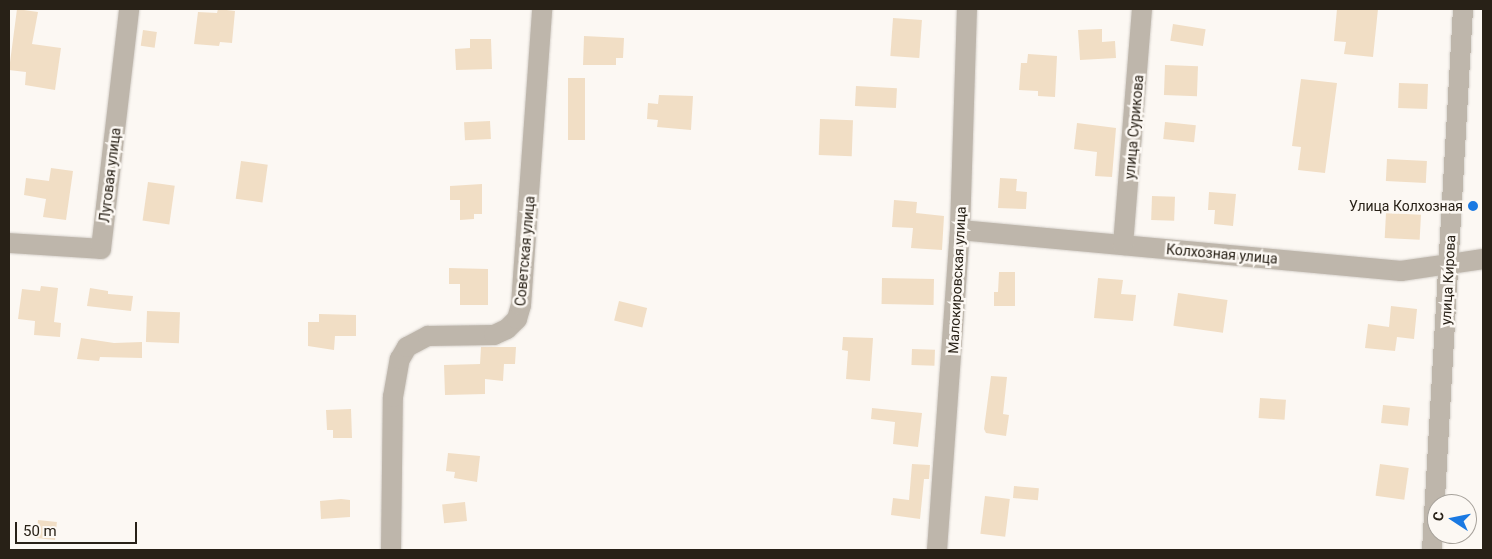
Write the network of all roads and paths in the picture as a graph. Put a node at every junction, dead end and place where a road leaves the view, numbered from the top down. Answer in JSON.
{"nodes":[{"id":1,"x":129,"y":9,"type":"edge"},
{"id":2,"x":542,"y":9,"type":"edge"},
{"id":3,"x":967,"y":9,"type":"edge"},
{"id":4,"x":1142,"y":9,"type":"edge"},
{"id":5,"x":1463,"y":9,"type":"edge"},
{"id":6,"x":960,"y":230,"type":"junction"},
{"id":7,"x":9,"y":242,"type":"edge"},
{"id":8,"x":1123,"y":245,"type":"junction"},
{"id":9,"x":1483,"y":259,"type":"edge"},
{"id":10,"x":1450,"y":261,"type":"junction"},
{"id":11,"x":391,"y":550,"type":"edge"},
{"id":12,"x":937,"y":550,"type":"edge"},
{"id":13,"x":1432,"y":550,"type":"edge"}],
"edges":[{"from":1,"to":7,"type":"street","name":"Луговая улица"},
{"from":2,"to":11,"type":"street","name":"Советская улица"},
{"from":3,"to":6,"type":"street","name":"Малокировская улица"},
{"from":4,"to":8,"type":"street","name":"улица Сурикова"},
{"from":5,"to":10,"type":"street","name":"улица Кирова"},
{"from":6,"to":8,"type":"street","name":"Колхозная улица"},
{"from":6,"to":12,"type":"street","name":"Малокировская улица"},
{"from":8,"to":10,"type":"street","name":"Колхозная улица"},
{"from":9,"to":10,"type":"street","name":"Колхозная улица"},
{"from":10,"to":13,"type":"street","name":"улица Кирова"}]}
